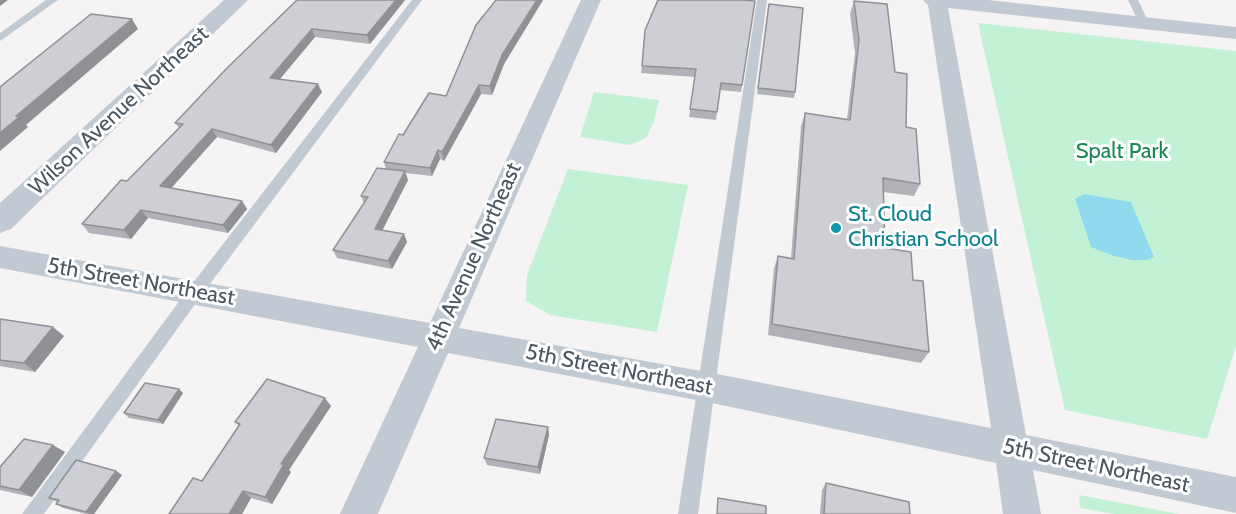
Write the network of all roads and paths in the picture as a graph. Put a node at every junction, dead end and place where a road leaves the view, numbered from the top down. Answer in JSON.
{"nodes":[{"id":1,"x":53,"y":0,"type":"edge"},
{"id":2,"x":237,"y":0,"type":"edge"},
{"id":3,"x":417,"y":0,"type":"edge"},
{"id":4,"x":591,"y":0,"type":"edge"},
{"id":5,"x":762,"y":0,"type":"edge"},
{"id":6,"x":935,"y":0,"type":"edge"},
{"id":7,"x":1133,"y":0,"type":"edge"},
{"id":8,"x":1144,"y":23,"type":"junction"},
{"id":9,"x":1236,"y":33,"type":"edge"},
{"id":10,"x":0,"y":38,"type":"edge"},
{"id":11,"x":0,"y":221,"type":"edge"},
{"id":12,"x":0,"y":257,"type":"edge"},
{"id":13,"x":195,"y":292,"type":"junction"},
{"id":14,"x":438,"y":336,"type":"junction"},
{"id":15,"x":707,"y":387,"type":"junction"},
{"id":16,"x":1010,"y":448,"type":"junction"},
{"id":17,"x":1236,"y":495,"type":"edge"},
{"id":18,"x":32,"y":514,"type":"edge"},
{"id":19,"x":359,"y":514,"type":"edge"},
{"id":20,"x":688,"y":514,"type":"edge"},
{"id":21,"x":1022,"y":514,"type":"edge"}],
"edges":[{"from":1,"to":10,"type":"lane"},
{"from":2,"to":11,"type":"street","name":"Wilson Avenue Northeast"},
{"from":3,"to":13,"type":"lane"},
{"from":4,"to":14,"type":"street","name":"4th Avenue Northeast"},
{"from":5,"to":15,"type":"lane"},
{"from":6,"to":8,"type":"street"},
{"from":6,"to":16,"type":"street"},
{"from":7,"to":8,"type":"lane"},
{"from":8,"to":9,"type":"street"},
{"from":12,"to":13,"type":"street","name":"5th Street Northeast"},
{"from":13,"to":14,"type":"street","name":"5th Street Northeast"},
{"from":13,"to":18,"type":"lane"},
{"from":14,"to":15,"type":"street","name":"5th Street Northeast"},
{"from":14,"to":19,"type":"street","name":"4th Avenue Northeast"},
{"from":15,"to":16,"type":"street","name":"5th Street Northeast"},
{"from":15,"to":20,"type":"lane"},
{"from":16,"to":17,"type":"street","name":"5th Street Northeast"},
{"from":16,"to":21,"type":"street"}]}
